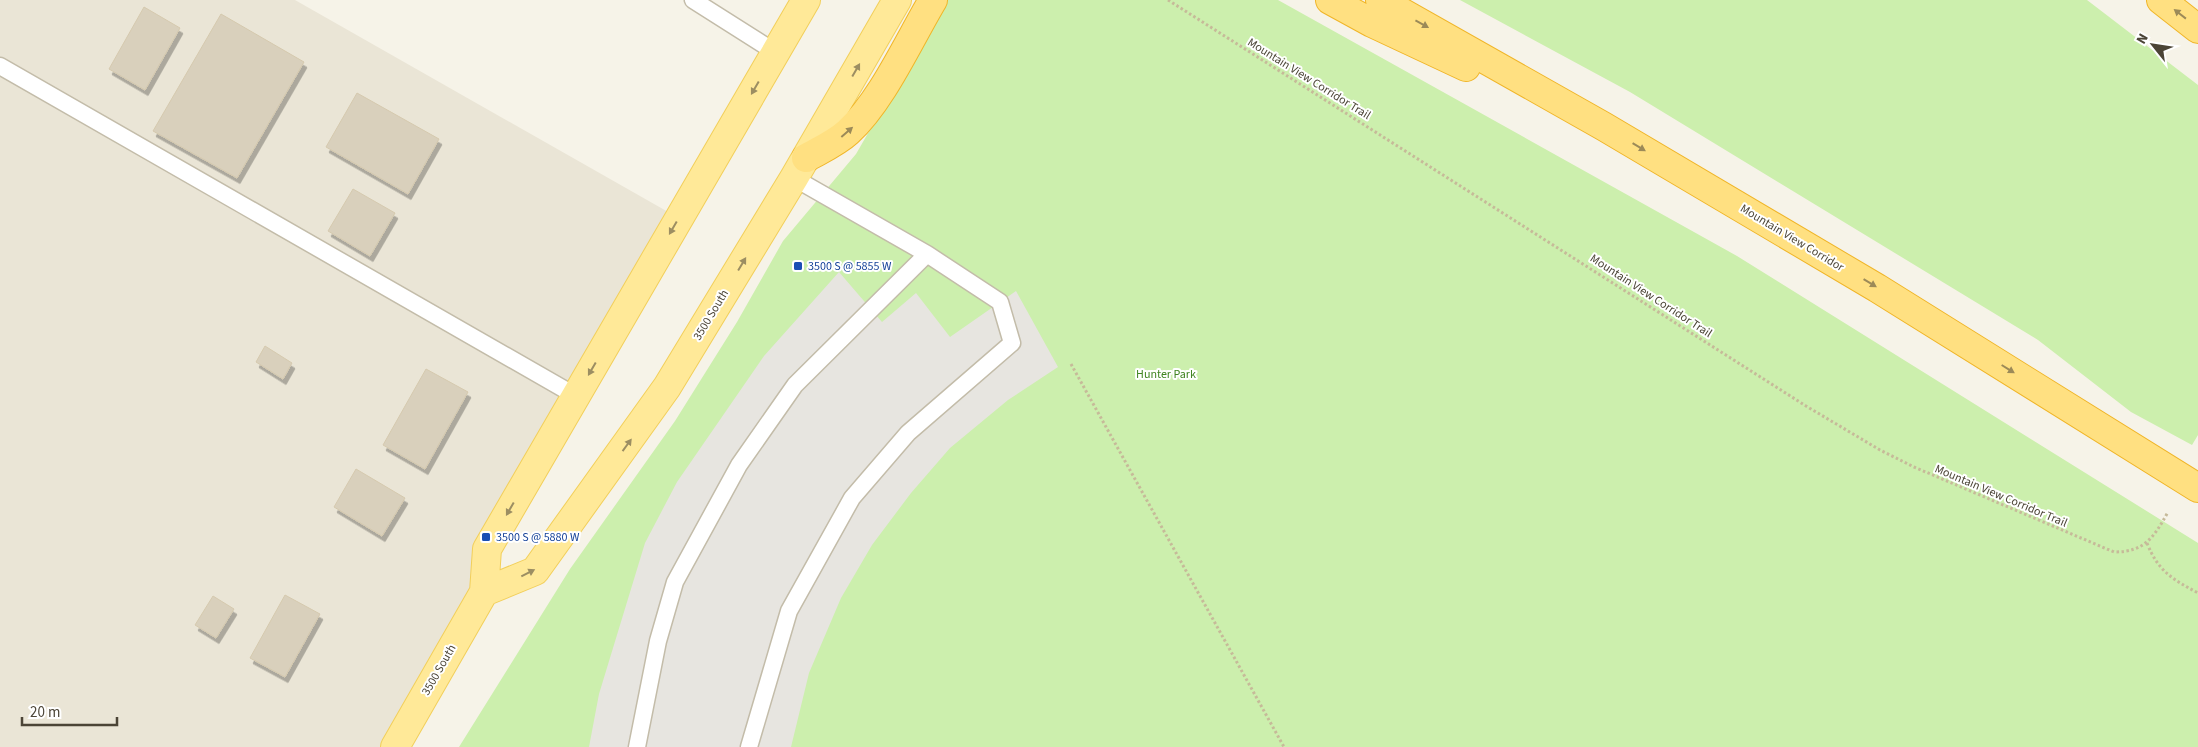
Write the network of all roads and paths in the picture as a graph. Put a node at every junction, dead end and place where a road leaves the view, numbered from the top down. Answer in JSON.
{"nodes":[{"id":1,"x":693,"y":0,"type":"edge"},
{"id":2,"x":806,"y":0,"type":"edge"},
{"id":3,"x":897,"y":0,"type":"edge"},
{"id":4,"x":933,"y":0,"type":"edge"},
{"id":5,"x":1168,"y":0,"type":"edge"},
{"id":6,"x":1330,"y":0,"type":"edge"},
{"id":7,"x":1380,"y":0,"type":"edge"},
{"id":8,"x":2161,"y":0,"type":"edge"},
{"id":9,"x":2198,"y":29,"type":"edge"},
{"id":10,"x":776,"y":52,"type":"junction"},
{"id":11,"x":0,"y":66,"type":"edge"},
{"id":12,"x":1603,"y":126,"type":"junction"},
{"id":13,"x":800,"y":168,"type":"junction"},
{"id":14,"x":927,"y":254,"type":"junction"},
{"id":15,"x":1071,"y":364,"type":"dead end"},
{"id":16,"x":576,"y":396,"type":"junction"},
{"id":17,"x":2198,"y":488,"type":"edge"},
{"id":18,"x":2168,"y":512,"type":"dead end"},
{"id":19,"x":2147,"y":543,"type":"junction"},
{"id":20,"x":484,"y":592,"type":"junction"},
{"id":21,"x":2198,"y":593,"type":"edge"},
{"id":22,"x":395,"y":747,"type":"edge"},
{"id":23,"x":637,"y":747,"type":"edge"},
{"id":24,"x":749,"y":747,"type":"edge"},
{"id":25,"x":1284,"y":747,"type":"edge"}],
"edges":[{"from":1,"to":10,"type":"lane"},
{"from":2,"to":10,"type":"main road","name":"3500 South"},
{"from":13,"to":3,"type":"main road","name":"3500 South","one_way":true},
{"from":13,"to":4,"type":"highway","one_way":true},
{"from":5,"to":19,"type":"path","name":"Mountain View Corridor Trail"},
{"from":6,"to":12,"type":"highway"},
{"from":7,"to":12,"type":"highway","name":"Mountain View Corridor","one_way":true},
{"from":9,"to":8,"type":"highway","one_way":true},
{"from":10,"to":16,"type":"main road","name":"3500 South","one_way":true},
{"from":11,"to":16,"type":"lane"},
{"from":12,"to":17,"type":"highway","name":"Mountain View Corridor","one_way":true},
{"from":13,"to":14,"type":"lane"},
{"from":20,"to":13,"type":"main road","name":"3500 South","one_way":true},
{"from":14,"to":23,"type":"lane"},
{"from":14,"to":24,"type":"lane"},
{"from":15,"to":25,"type":"path"},
{"from":16,"to":20,"type":"main road","name":"3500 South","one_way":true},
{"from":18,"to":19,"type":"path"},
{"from":19,"to":21,"type":"path"},
{"from":20,"to":22,"type":"main road","name":"3500 South"}]}
